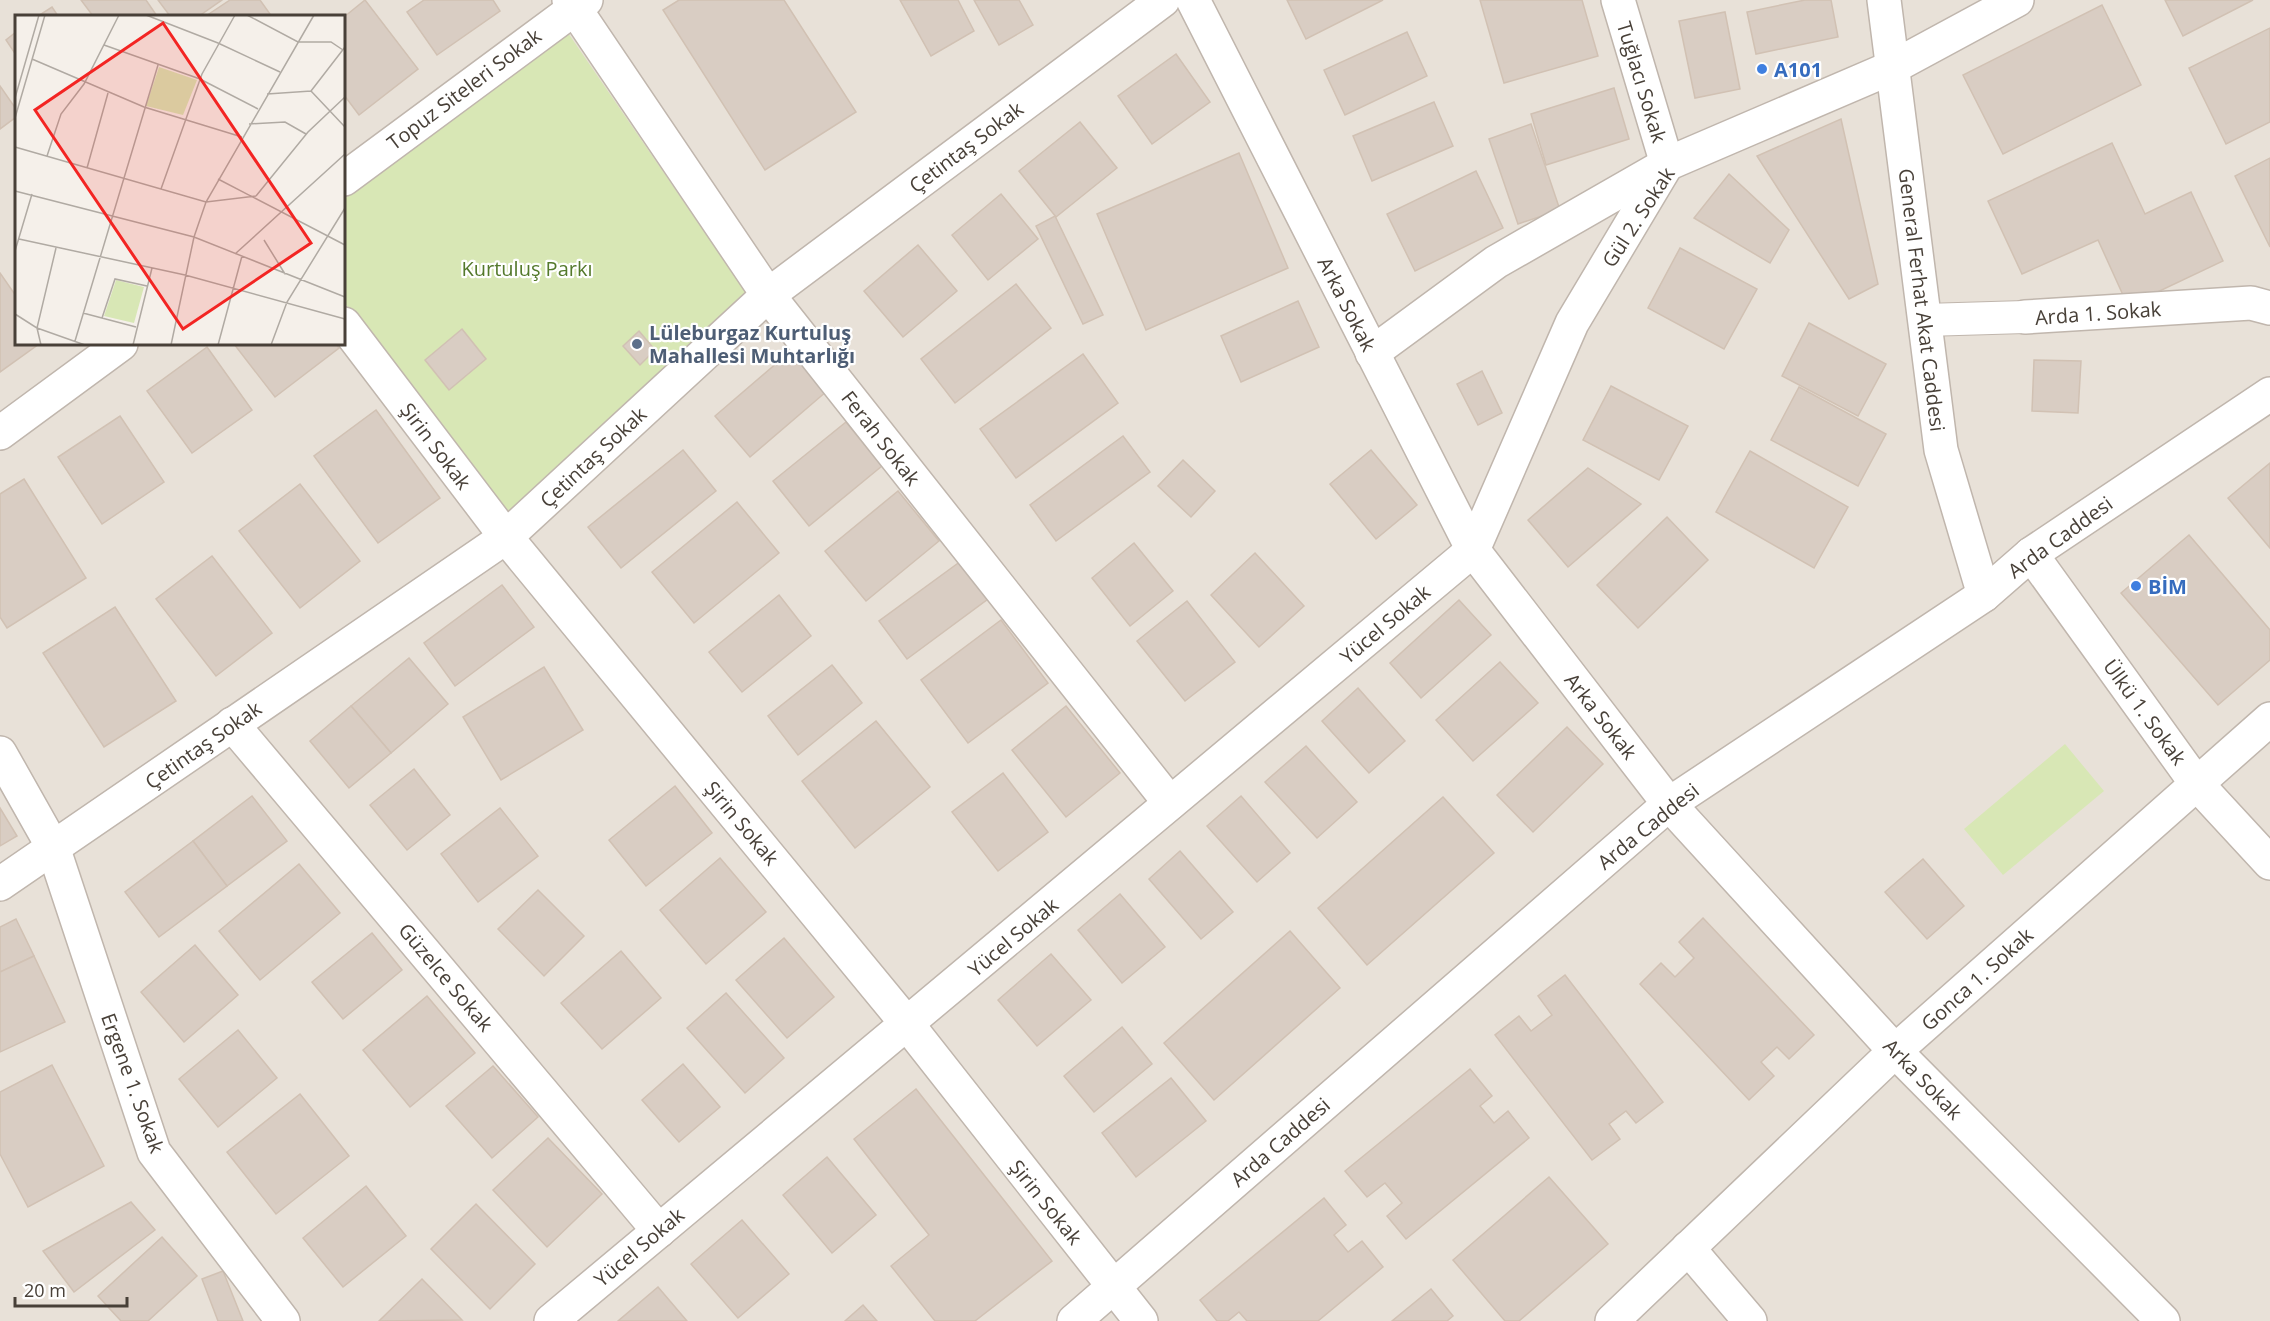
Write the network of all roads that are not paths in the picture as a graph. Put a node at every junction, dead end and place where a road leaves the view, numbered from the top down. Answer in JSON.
{"nodes":[{"id":1,"x":1163,"y":0,"type":"edge"},
{"id":2,"x":1192,"y":0,"type":"edge"},
{"id":3,"x":1618,"y":0,"type":"edge"},
{"id":4,"x":1884,"y":0,"type":"edge"},
{"id":5,"x":2017,"y":0,"type":"edge"},
{"id":6,"x":576,"y":2,"type":"edge"},
{"id":7,"x":1893,"y":68,"type":"junction"},
{"id":8,"x":1667,"y":164,"type":"junction"},
{"id":9,"x":345,"y":178,"type":"edge"},
{"id":10,"x":768,"y":295,"type":"junction"},
{"id":11,"x":2270,"y":308,"type":"edge"},
{"id":12,"x":2025,"y":317,"type":"joint"},
{"id":13,"x":1925,"y":320,"type":"junction"},
{"id":14,"x":345,"y":325,"type":"edge"},
{"id":15,"x":120,"y":345,"type":"edge"},
{"id":16,"x":1372,"y":353,"type":"junction"},
{"id":17,"x":2270,"y":394,"type":"edge"},
{"id":18,"x":0,"y":432,"type":"edge"},
{"id":19,"x":506,"y":537,"type":"junction"},
{"id":20,"x":1473,"y":550,"type":"junction"},
{"id":21,"x":2031,"y":554,"type":"junction"},
{"id":22,"x":1984,"y":595,"type":"junction"},
{"id":23,"x":2270,"y":718,"type":"edge"},
{"id":24,"x":232,"y":724,"type":"junction"},
{"id":25,"x":0,"y":753,"type":"edge"},
{"id":26,"x":2196,"y":783,"type":"junction"},
{"id":27,"x":1170,"y":803,"type":"junction"},
{"id":28,"x":1669,"y":804,"type":"junction"},
{"id":29,"x":53,"y":848,"type":"junction"},
{"id":30,"x":2270,"y":863,"type":"edge"},
{"id":31,"x":0,"y":884,"type":"edge"},
{"id":32,"x":908,"y":1025,"type":"junction"},
{"id":33,"x":1895,"y":1051,"type":"junction"},
{"id":34,"x":659,"y":1231,"type":"junction"},
{"id":35,"x":1688,"y":1248,"type":"junction"},
{"id":36,"x":1114,"y":1287,"type":"junction"},
{"id":37,"x":283,"y":1321,"type":"edge"},
{"id":38,"x":551,"y":1321,"type":"edge"},
{"id":39,"x":1074,"y":1321,"type":"edge"},
{"id":40,"x":1141,"y":1321,"type":"edge"},
{"id":41,"x":1612,"y":1321,"type":"edge"},
{"id":42,"x":1750,"y":1321,"type":"edge"},
{"id":43,"x":2163,"y":1321,"type":"edge"}],
"edges":[{"from":1,"to":10,"type":"street","name":"Çetintaş Sokak"},
{"from":2,"to":16,"type":"street","name":"Arka Sokak"},
{"from":3,"to":8,"type":"street","name":"Tuğlacı Sokak"},
{"from":4,"to":7,"type":"street","name":"General Ferhat Akat Caddesi"},
{"from":5,"to":7,"type":"street","name":"Gül 2. Sokak"},
{"from":6,"to":9,"type":"street","name":"Topuz Siteleri Sokak"},
{"from":6,"to":10,"type":"street","name":"Ferah Sokak"},
{"from":7,"to":8,"type":"street","name":"Gül 2. Sokak"},
{"from":7,"to":13,"type":"street","name":"General Ferhat Akat Caddesi"},
{"from":8,"to":16,"type":"street"},
{"from":8,"to":20,"type":"street","name":"Gül 2. Sokak"},
{"from":10,"to":19,"type":"street","name":"Çetintaş Sokak"},
{"from":10,"to":27,"type":"street","name":"Ferah Sokak"},
{"from":11,"to":12,"type":"street","name":"Arda 1. Sokak"},
{"from":12,"to":13,"type":"street","name":"Arda 1. Sokak"},
{"from":13,"to":22,"type":"street","name":"General Ferhat Akat Caddesi"},
{"from":14,"to":19,"type":"street","name":"Şirin Sokak"},
{"from":15,"to":18,"type":"street"},
{"from":16,"to":20,"type":"street","name":"Arka Sokak"},
{"from":17,"to":21,"type":"street","name":"Arda Caddesi"},
{"from":19,"to":24,"type":"street","name":"Çetintaş Sokak"},
{"from":19,"to":32,"type":"street","name":"Şirin Sokak"},
{"from":20,"to":27,"type":"street","name":"Yücel Sokak"},
{"from":20,"to":28,"type":"street","name":"Arka Sokak"},
{"from":21,"to":22,"type":"street","name":"Arda Caddesi"},
{"from":21,"to":26,"type":"street","name":"Ülkü 1. Sokak"},
{"from":22,"to":28,"type":"street","name":"Arda Caddesi"},
{"from":23,"to":26,"type":"street","name":"Gonca 1. Sokak"},
{"from":24,"to":29,"type":"street","name":"Çetintaş Sokak"},
{"from":24,"to":34,"type":"street","name":"Güzelce Sokak"},
{"from":25,"to":29,"type":"street","name":"Ergene 1. Sokak"},
{"from":26,"to":30,"type":"street","name":"Ülkü 1. Sokak"},
{"from":26,"to":33,"type":"street","name":"Gonca 1. Sokak"},
{"from":27,"to":32,"type":"street","name":"Yücel Sokak"},
{"from":28,"to":33,"type":"street","name":"Arka Sokak"},
{"from":28,"to":36,"type":"street","name":"Arda Caddesi"},
{"from":29,"to":31,"type":"street","name":"Çetintaş Sokak"},
{"from":29,"to":37,"type":"street","name":"Ergene 1. Sokak"},
{"from":32,"to":34,"type":"street","name":"Yücel Sokak"},
{"from":32,"to":36,"type":"street","name":"Şirin Sokak"},
{"from":33,"to":35,"type":"street","name":"Gonca 1. Sokak"},
{"from":33,"to":43,"type":"street","name":"Arka Sokak"},
{"from":34,"to":38,"type":"street","name":"Yücel Sokak"},
{"from":35,"to":41,"type":"street","name":"Gonca 1. Sokak"},
{"from":35,"to":42,"type":"street"},
{"from":36,"to":39,"type":"street","name":"Arda Caddesi"},
{"from":36,"to":40,"type":"street","name":"Şirin Sokak"}]}
